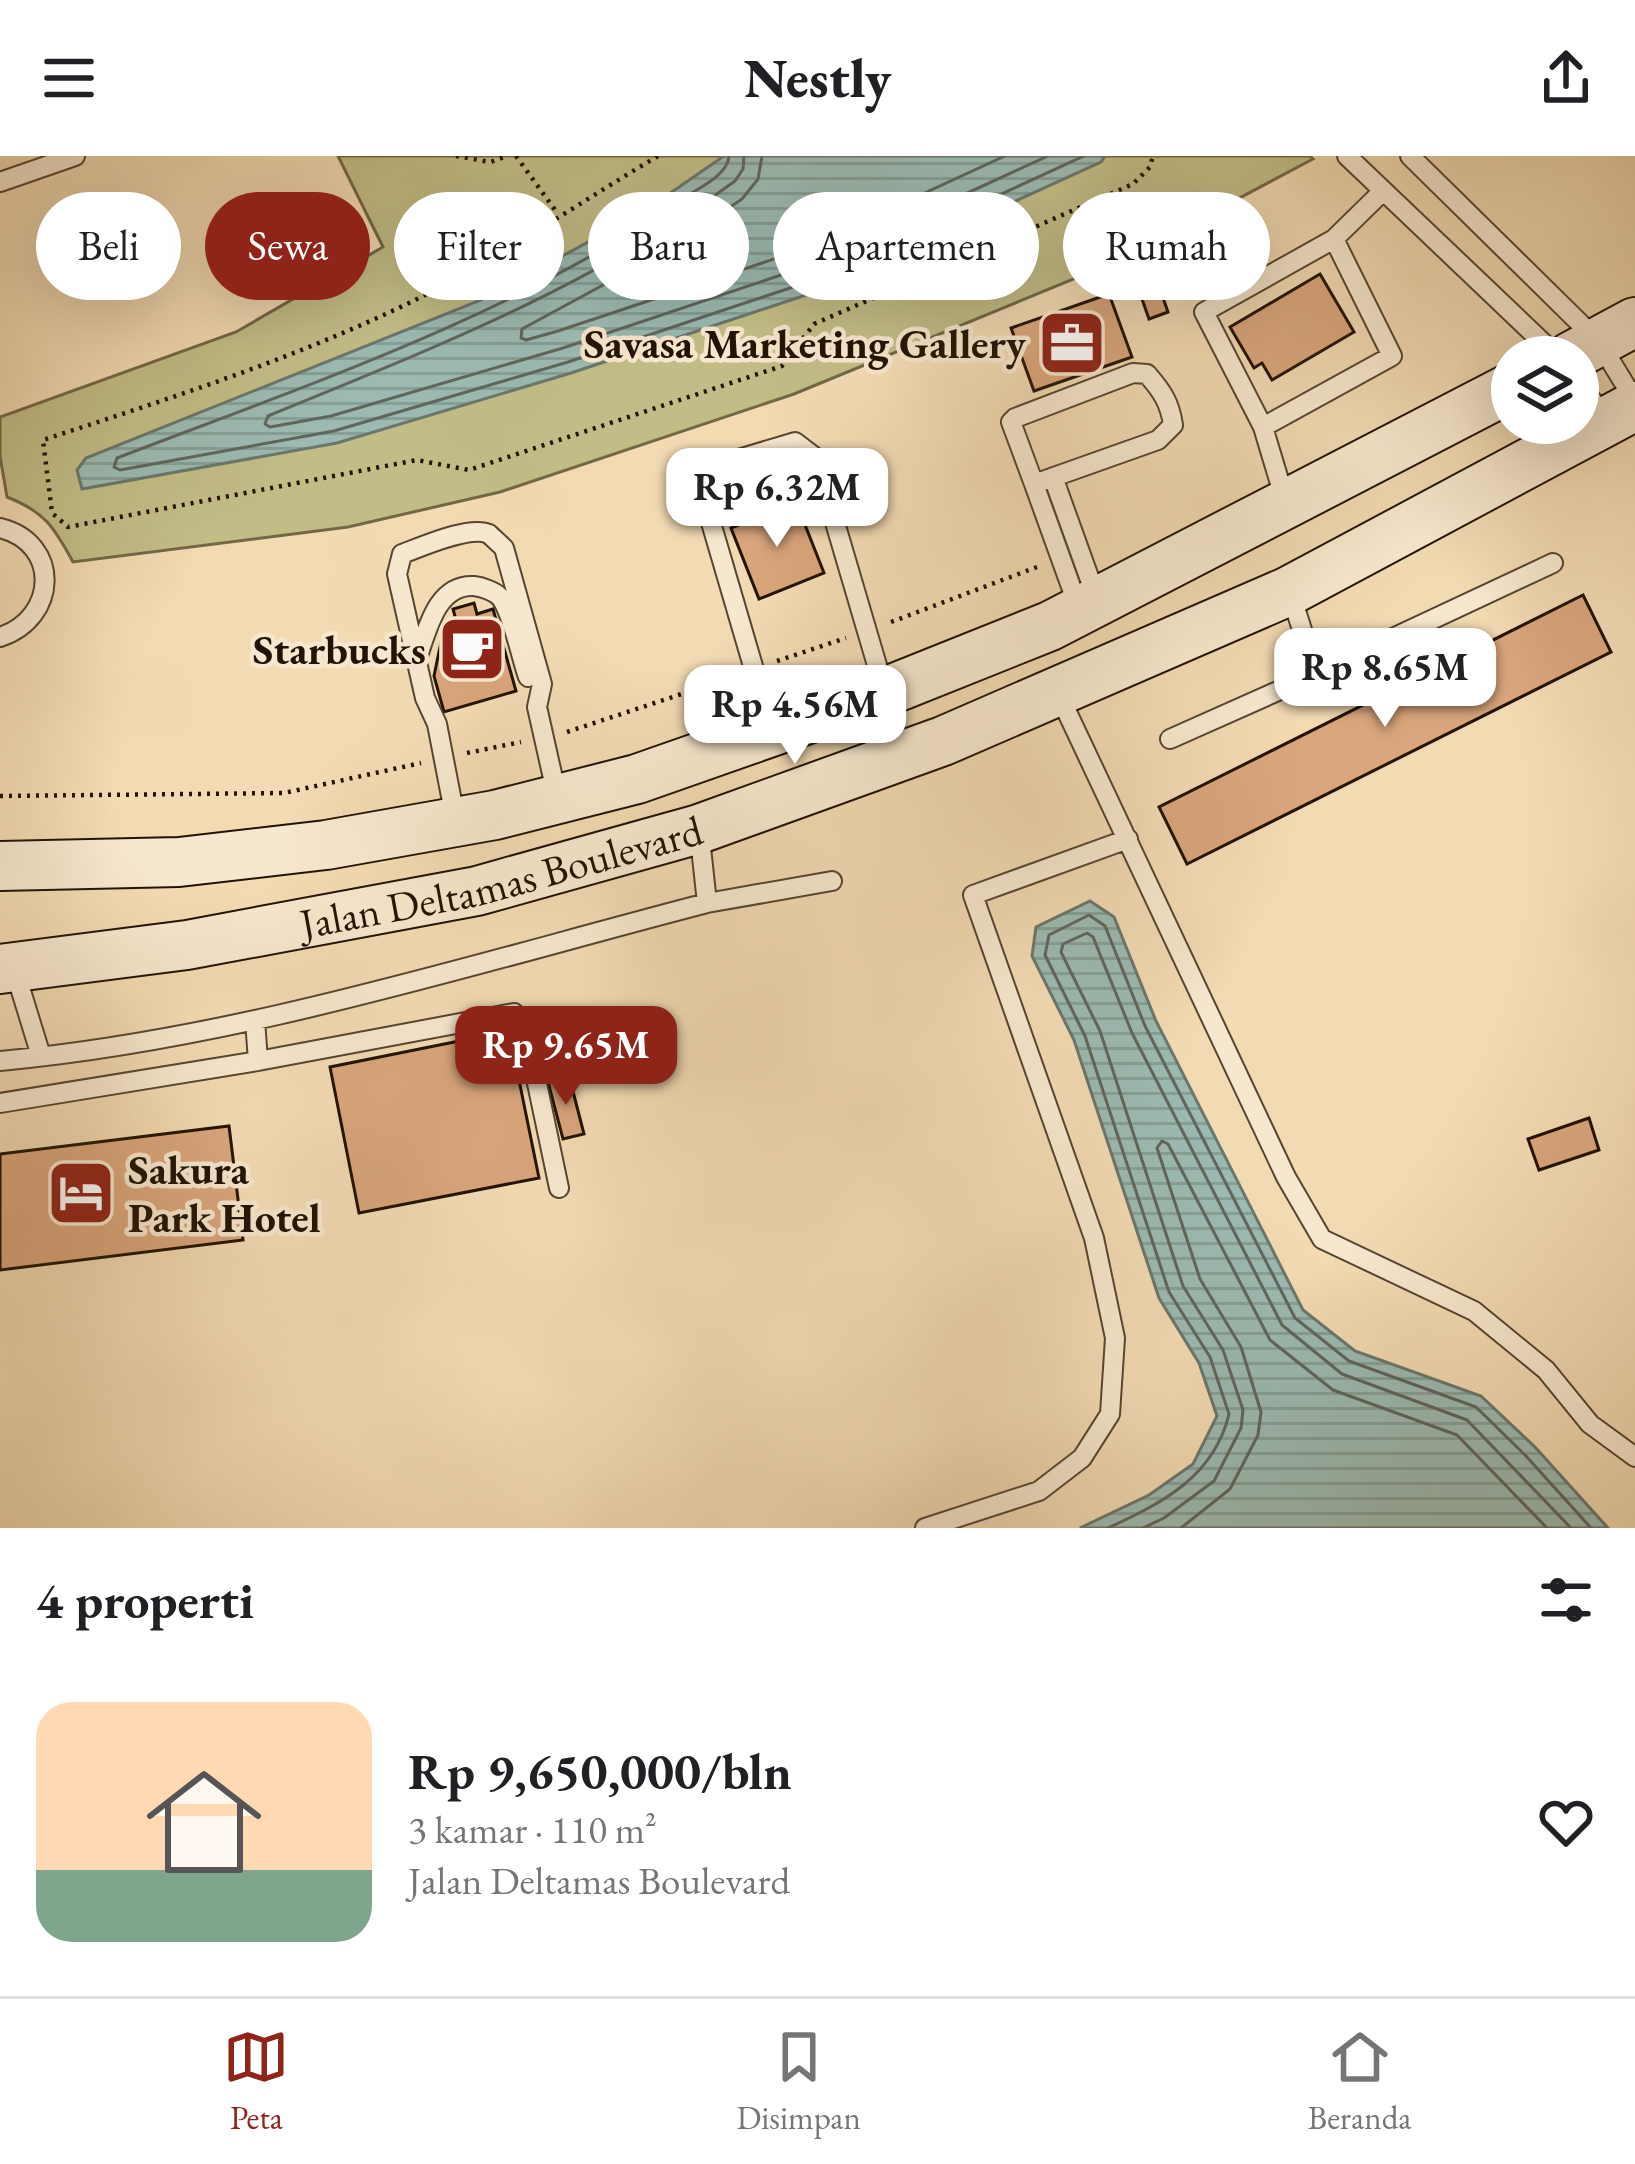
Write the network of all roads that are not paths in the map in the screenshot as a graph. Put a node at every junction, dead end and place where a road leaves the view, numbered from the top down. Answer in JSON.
{"nodes":[{"id":1,"x":75,"y":156,"type":"edge"},
{"id":2,"x":1347,"y":156,"type":"edge"},
{"id":3,"x":1410,"y":156,"type":"edge"},
{"id":4,"x":0,"y":182,"type":"edge"},
{"id":5,"x":1383,"y":191,"type":"junction"},
{"id":6,"x":1334,"y":239,"type":"junction"},
{"id":7,"x":1568,"y":336,"type":"edge"},
{"id":8,"x":1573,"y":336,"type":"edge"},
{"id":9,"x":1599,"y":368,"type":"edge"},
{"id":10,"x":1599,"y":368,"type":"edge"},
{"id":11,"x":1491,"y":398,"type":"edge"},
{"id":12,"x":1626,"y":409,"type":"edge"},
{"id":13,"x":1263,"y":427,"type":"junction"},
{"id":14,"x":1043,"y":481,"type":"junction"},
{"id":15,"x":1286,"y":505,"type":"junction"},
{"id":16,"x":0,"y":528,"type":"edge"},
{"id":17,"x":1553,"y":563,"type":"dead end"},
{"id":18,"x":1289,"y":591,"type":"junction"},
{"id":19,"x":1089,"y":606,"type":"junction"},
{"id":20,"x":0,"y":637,"type":"edge"},
{"id":21,"x":416,"y":661,"type":"junction"},
{"id":22,"x":1316,"y":674,"type":"junction"},
{"id":23,"x":885,"y":692,"type":"junction"},
{"id":24,"x":1058,"y":693,"type":"junction"},
{"id":25,"x":537,"y":707,"type":"junction"},
{"id":26,"x":772,"y":731,"type":"junction"},
{"id":27,"x":1170,"y":739,"type":"dead end"},
{"id":28,"x":558,"y":799,"type":"junction"},
{"id":29,"x":456,"y":822,"type":"junction"},
{"id":30,"x":699,"y":829,"type":"junction"},
{"id":31,"x":1128,"y":839,"type":"junction"},
{"id":32,"x":0,"y":866,"type":"edge"},
{"id":33,"x":832,"y":881,"type":"dead end"},
{"id":34,"x":707,"y":903,"type":"junction"},
{"id":35,"x":7,"y":969,"type":"edge"},
{"id":36,"x":255,"y":1020,"type":"junction"},
{"id":37,"x":40,"y":1057,"type":"junction"},
{"id":38,"x":0,"y":1061,"type":"edge"},
{"id":39,"x":258,"y":1061,"type":"junction"},
{"id":40,"x":0,"y":1103,"type":"edge"},
{"id":41,"x":559,"y":1188,"type":"dead end"},
{"id":42,"x":1635,"y":1457,"type":"edge"},
{"id":43,"x":925,"y":1528,"type":"edge"}],
"edges":[{"from":1,"to":4,"type":"lane"},
{"from":2,"to":5,"type":"lane"},
{"from":3,"to":8,"type":"lane"},
{"from":5,"to":6,"type":"lane"},
{"from":5,"to":7,"type":"lane"},
{"from":6,"to":13,"type":"lane"},
{"from":6,"to":13,"type":"lane"},
{"from":9,"to":12,"type":"lane"},
{"from":10,"to":12,"type":"lane"},
{"from":11,"to":15,"type":"street"},
{"from":12,"to":18,"type":"street","name":"Jalan Deltamas Boulevard"},
{"from":13,"to":15,"type":"lane"},
{"from":14,"to":14,"type":"lane"},
{"from":14,"to":19,"type":"lane"},
{"from":14,"to":19,"type":"lane"},
{"from":15,"to":19,"type":"street"},
{"from":16,"to":20,"type":"lane"},
{"from":17,"to":22,"type":"lane"},
{"from":18,"to":22,"type":"lane"},
{"from":18,"to":24,"type":"street","name":"Jalan Deltamas Boulevard"},
{"from":19,"to":23,"type":"street"},
{"from":21,"to":25,"type":"lane"},
{"from":21,"to":25,"type":"lane"},
{"from":21,"to":29,"type":"lane"},
{"from":22,"to":27,"type":"lane"},
{"from":23,"to":26,"type":"street"},
{"from":23,"to":26,"type":"lane"},
{"from":24,"to":30,"type":"street","name":"Jalan Deltamas Boulevard"},
{"from":24,"to":31,"type":"lane"},
{"from":25,"to":28,"type":"lane"},
{"from":26,"to":28,"type":"street"},
{"from":28,"to":29,"type":"street"},
{"from":29,"to":32,"type":"street"},
{"from":30,"to":34,"type":"lane"},
{"from":30,"to":35,"type":"street","name":"Jalan Deltamas Boulevard"},
{"from":31,"to":42,"type":"lane"},
{"from":31,"to":43,"type":"lane"},
{"from":33,"to":34,"type":"lane"},
{"from":34,"to":36,"type":"lane"},
{"from":35,"to":37,"type":"lane"},
{"from":36,"to":37,"type":"lane"},
{"from":36,"to":39,"type":"lane"},
{"from":37,"to":38,"type":"lane"},
{"from":39,"to":40,"type":"lane"},
{"from":39,"to":41,"type":"lane"}]}
